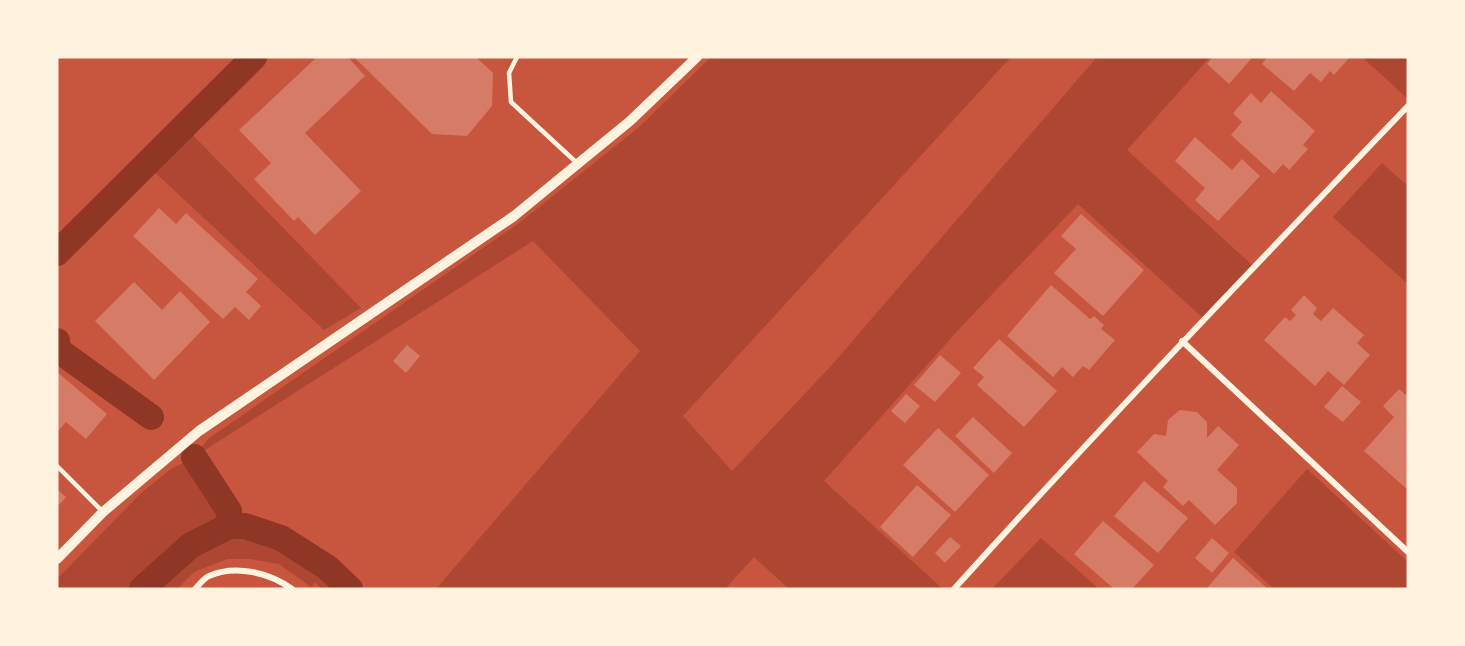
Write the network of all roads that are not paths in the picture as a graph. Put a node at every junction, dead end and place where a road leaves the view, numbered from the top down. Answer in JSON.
{"nodes":[{"id":1,"x":517,"y":57,"type":"edge"},
{"id":2,"x":697,"y":57,"type":"edge"},
{"id":3,"x":1408,"y":106,"type":"edge"},
{"id":4,"x":578,"y":164,"type":"junction"},
{"id":5,"x":1182,"y":341,"type":"junction"},
{"id":6,"x":57,"y":466,"type":"edge"},
{"id":7,"x":103,"y":512,"type":"junction"},
{"id":8,"x":1408,"y":552,"type":"edge"},
{"id":9,"x":57,"y":559,"type":"edge"},
{"id":10,"x":195,"y":589,"type":"edge"},
{"id":11,"x":292,"y":589,"type":"edge"},
{"id":12,"x":954,"y":589,"type":"edge"}],
"edges":[{"from":1,"to":4,"type":"lane"},
{"from":2,"to":4,"type":"street"},
{"from":3,"to":5,"type":"street"},
{"from":4,"to":7,"type":"street"},
{"from":5,"to":8,"type":"street"},
{"from":5,"to":12,"type":"street"},
{"from":6,"to":7,"type":"lane"},
{"from":7,"to":9,"type":"street"},
{"from":10,"to":11,"type":"street"}]}
